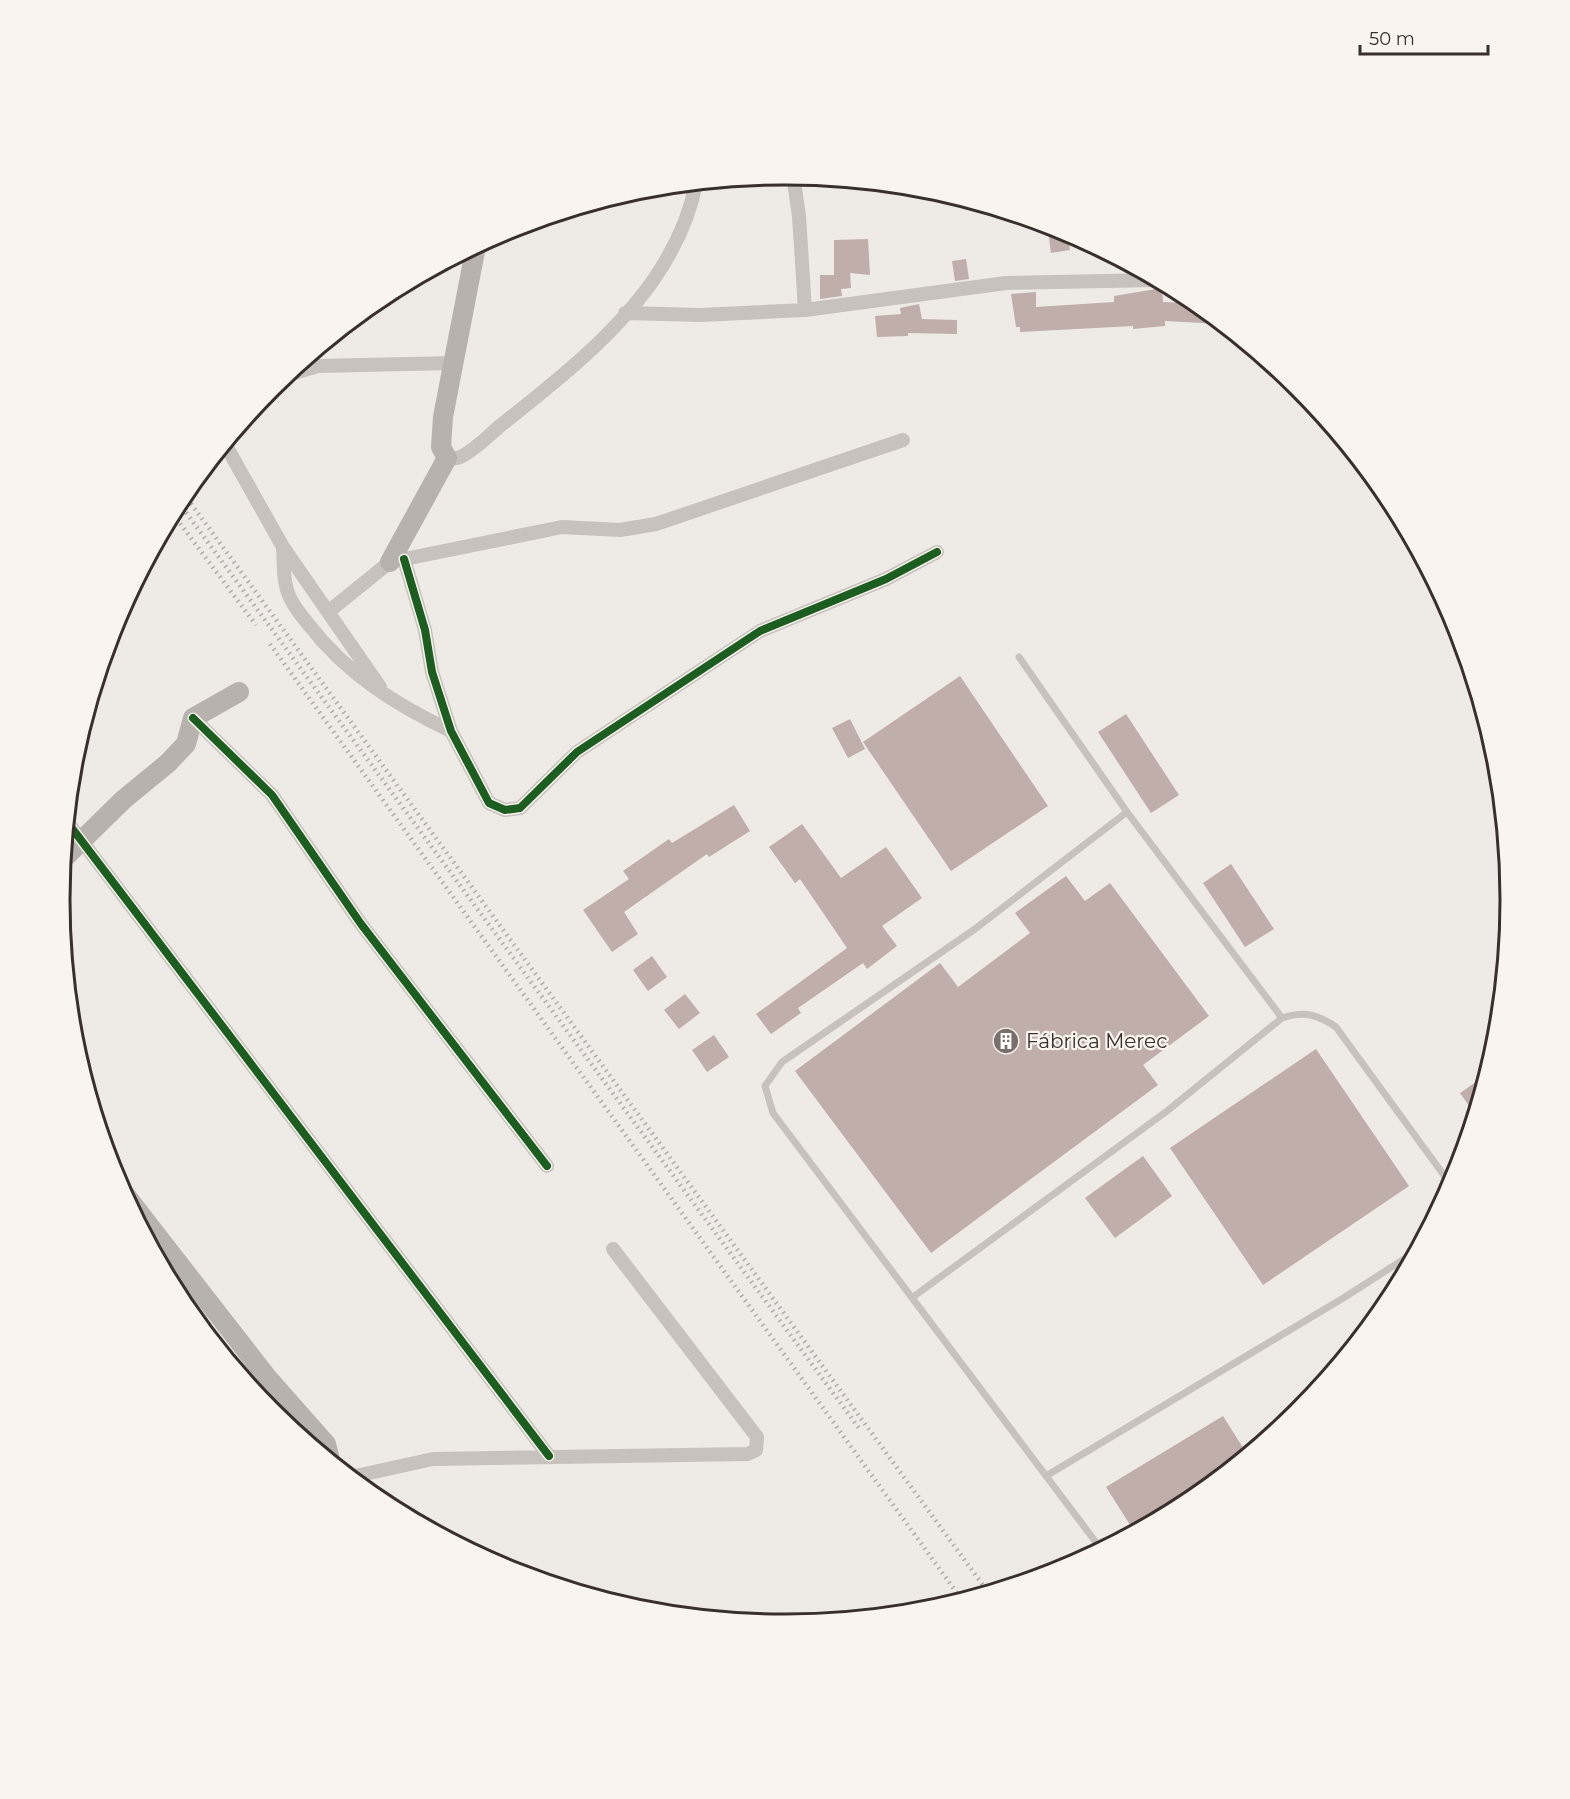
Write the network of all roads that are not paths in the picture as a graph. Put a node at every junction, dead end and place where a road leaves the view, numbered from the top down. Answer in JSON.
{"nodes":[{"id":1,"x":795,"y":185,"type":"edge"},
{"id":2,"x":694,"y":191,"type":"edge"},
{"id":3,"x":474,"y":257,"type":"edge"},
{"id":4,"x":1141,"y":280,"type":"edge"},
{"id":5,"x":805,"y":310,"type":"junction"},
{"id":6,"x":625,"y":313,"type":"junction"},
{"id":7,"x":453,"y":363,"type":"junction"},
{"id":8,"x":305,"y":370,"type":"edge"},
{"id":9,"x":903,"y":440,"type":"dead end"},
{"id":10,"x":229,"y":451,"type":"edge"},
{"id":11,"x":447,"y":458,"type":"junction"},
{"id":12,"x":283,"y":547,"type":"junction"},
{"id":13,"x":937,"y":552,"type":"dead end"},
{"id":14,"x":397,"y":561,"type":"junction"},
{"id":15,"x":328,"y":612,"type":"junction"},
{"id":16,"x":1019,"y":657,"type":"dead end"},
{"id":17,"x":239,"y":692,"type":"dead end"},
{"id":18,"x":387,"y":697,"type":"junction"},
{"id":19,"x":193,"y":718,"type":"junction"},
{"id":20,"x":451,"y":731,"type":"junction"},
{"id":21,"x":1127,"y":812,"type":"junction"},
{"id":22,"x":74,"y":831,"type":"edge"},
{"id":23,"x":81,"y":840,"type":"junction"},
{"id":24,"x":72,"y":849,"type":"edge"},
{"id":25,"x":1282,"y":1018,"type":"junction"},
{"id":26,"x":547,"y":1166,"type":"dead end"},
{"id":27,"x":1444,"y":1175,"type":"edge"},
{"id":28,"x":149,"y":1226,"type":"edge"},
{"id":29,"x":613,"y":1249,"type":"dead end"},
{"id":30,"x":1402,"y":1261,"type":"edge"},
{"id":31,"x":913,"y":1297,"type":"junction"},
{"id":32,"x":266,"y":1376,"type":"junction"},
{"id":33,"x":253,"y":1377,"type":"edge"},
{"id":34,"x":328,"y":1448,"type":"edge"},
{"id":35,"x":549,"y":1456,"type":"junction"},
{"id":36,"x":362,"y":1475,"type":"edge"},
{"id":37,"x":1047,"y":1476,"type":"junction"},
{"id":38,"x":1096,"y":1542,"type":"edge"}],
"edges":[{"from":1,"to":5,"type":"street"},
{"from":2,"to":6,"type":"street"},
{"from":3,"to":7,"type":"street"},
{"from":4,"to":5,"type":"street"},
{"from":5,"to":6,"type":"street"},
{"from":6,"to":11,"type":"street"},
{"from":7,"to":8,"type":"street"},
{"from":7,"to":11,"type":"street"},
{"from":9,"to":14,"type":"street"},
{"from":10,"to":12,"type":"street"},
{"from":11,"to":14,"type":"street"},
{"from":12,"to":15,"type":"street"},
{"from":12,"to":18,"type":"street"},
{"from":13,"to":20,"type":"street"},
{"from":14,"to":15,"type":"street"},
{"from":14,"to":20,"type":"street"},
{"from":15,"to":18,"type":"street"},
{"from":16,"to":21,"type":"lane"},
{"from":17,"to":19,"type":"street"},
{"from":18,"to":20,"type":"street"},
{"from":19,"to":23,"type":"street"},
{"from":19,"to":26,"type":"street"},
{"from":21,"to":25,"type":"lane"},
{"from":21,"to":31,"type":"lane"},
{"from":22,"to":23,"type":"street"},
{"from":23,"to":24,"type":"street"},
{"from":23,"to":35,"type":"street"},
{"from":25,"to":27,"type":"lane"},
{"from":25,"to":31,"type":"lane"},
{"from":28,"to":32,"type":"street"},
{"from":29,"to":35,"type":"street"},
{"from":30,"to":37,"type":"lane"},
{"from":31,"to":37,"type":"lane"},
{"from":32,"to":33,"type":"street"},
{"from":32,"to":34,"type":"street"},
{"from":35,"to":36,"type":"street"},
{"from":37,"to":38,"type":"lane"}]}
